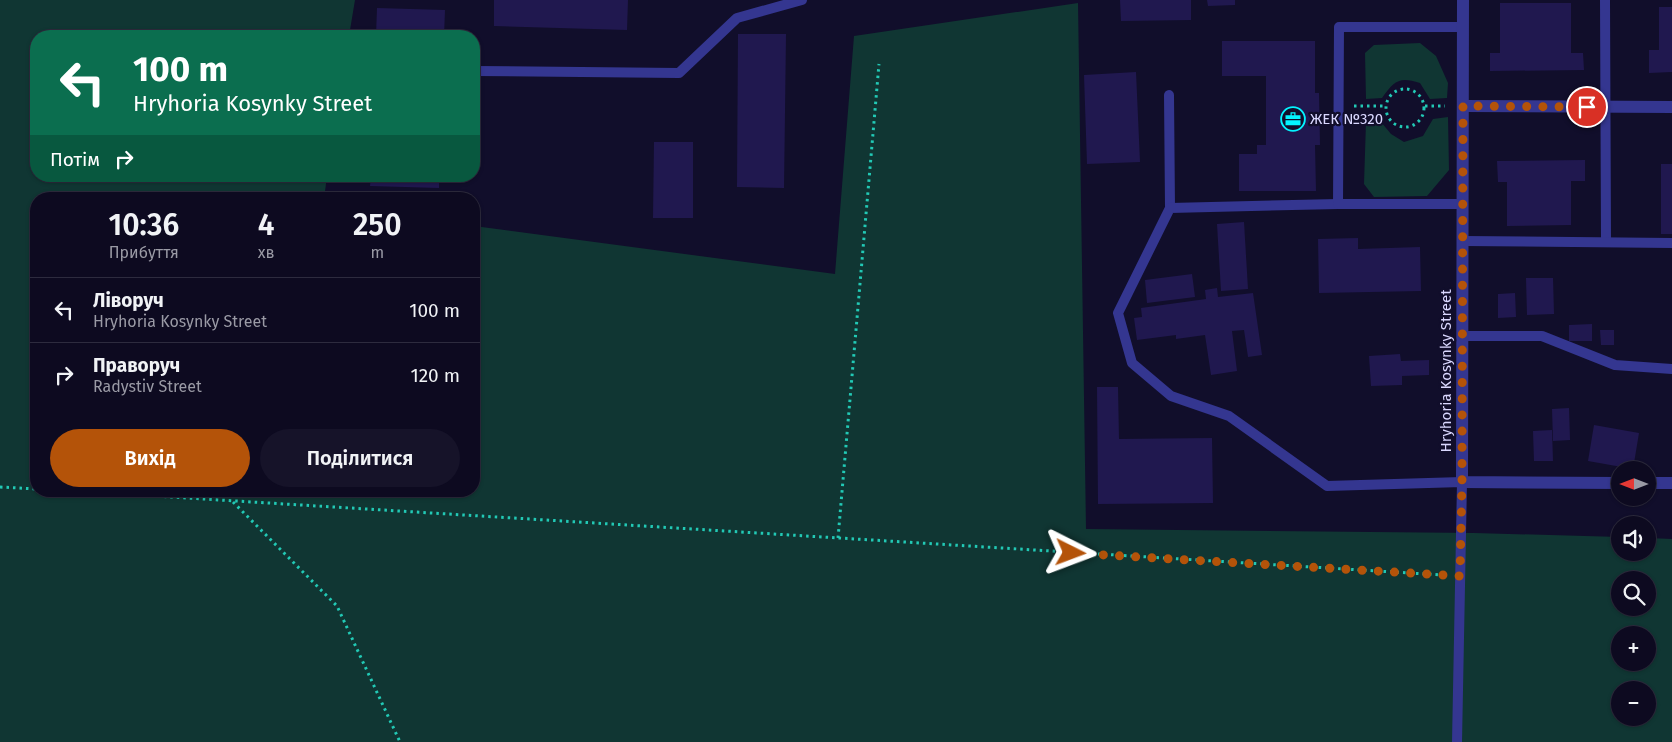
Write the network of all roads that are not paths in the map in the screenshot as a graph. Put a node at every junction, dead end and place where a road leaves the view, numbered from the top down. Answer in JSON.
{"nodes":[{"id":1,"x":802,"y":0,"type":"edge"},
{"id":2,"x":1463,"y":0,"type":"edge"},
{"id":3,"x":1605,"y":0,"type":"edge"},
{"id":4,"x":1463,"y":27,"type":"junction"},
{"id":5,"x":480,"y":70,"type":"edge"},
{"id":6,"x":1169,"y":95,"type":"dead end"},
{"id":7,"x":1463,"y":106,"type":"junction"},
{"id":8,"x":1605,"y":107,"type":"junction"},
{"id":9,"x":1672,"y":107,"type":"edge"},
{"id":10,"x":1338,"y":204,"type":"junction"},
{"id":11,"x":1463,"y":204,"type":"junction"},
{"id":12,"x":1170,"y":208,"type":"junction"},
{"id":13,"x":1463,"y":241,"type":"junction"},
{"id":14,"x":1606,"y":242,"type":"junction"},
{"id":15,"x":1672,"y":243,"type":"edge"},
{"id":16,"x":1462,"y":336,"type":"junction"},
{"id":17,"x":1672,"y":369,"type":"edge"},
{"id":18,"x":1462,"y":482,"type":"junction"},
{"id":19,"x":1611,"y":483,"type":"edge"},
{"id":20,"x":1656,"y":483,"type":"edge"},
{"id":21,"x":1672,"y":483,"type":"edge"},
{"id":22,"x":1457,"y":742,"type":"edge"}],
"edges":[{"from":1,"to":5,"type":"lane"},
{"from":2,"to":4,"type":"street","name":"Hryhoria Kosynky Street"},
{"from":3,"to":8,"type":"lane"},
{"from":4,"to":7,"type":"street","name":"Hryhoria Kosynky Street"},
{"from":4,"to":10,"type":"lane"},
{"from":6,"to":12,"type":"lane"},
{"from":7,"to":8,"type":"street"},
{"from":7,"to":11,"type":"street","name":"Hryhoria Kosynky Street"},
{"from":8,"to":9,"type":"street"},
{"from":8,"to":14,"type":"lane"},
{"from":10,"to":11,"type":"lane"},
{"from":10,"to":12,"type":"lane"},
{"from":11,"to":13,"type":"street","name":"Hryhoria Kosynky Street"},
{"from":12,"to":18,"type":"lane"},
{"from":13,"to":14,"type":"lane"},
{"from":13,"to":16,"type":"street","name":"Hryhoria Kosynky Street"},
{"from":14,"to":15,"type":"lane"},
{"from":16,"to":17,"type":"lane"},
{"from":16,"to":18,"type":"street","name":"Hryhoria Kosynky Street"},
{"from":18,"to":19,"type":"street"},
{"from":18,"to":22,"type":"lane","name":"Hryhoria Kosynky Street"},
{"from":20,"to":21,"type":"street"}]}
